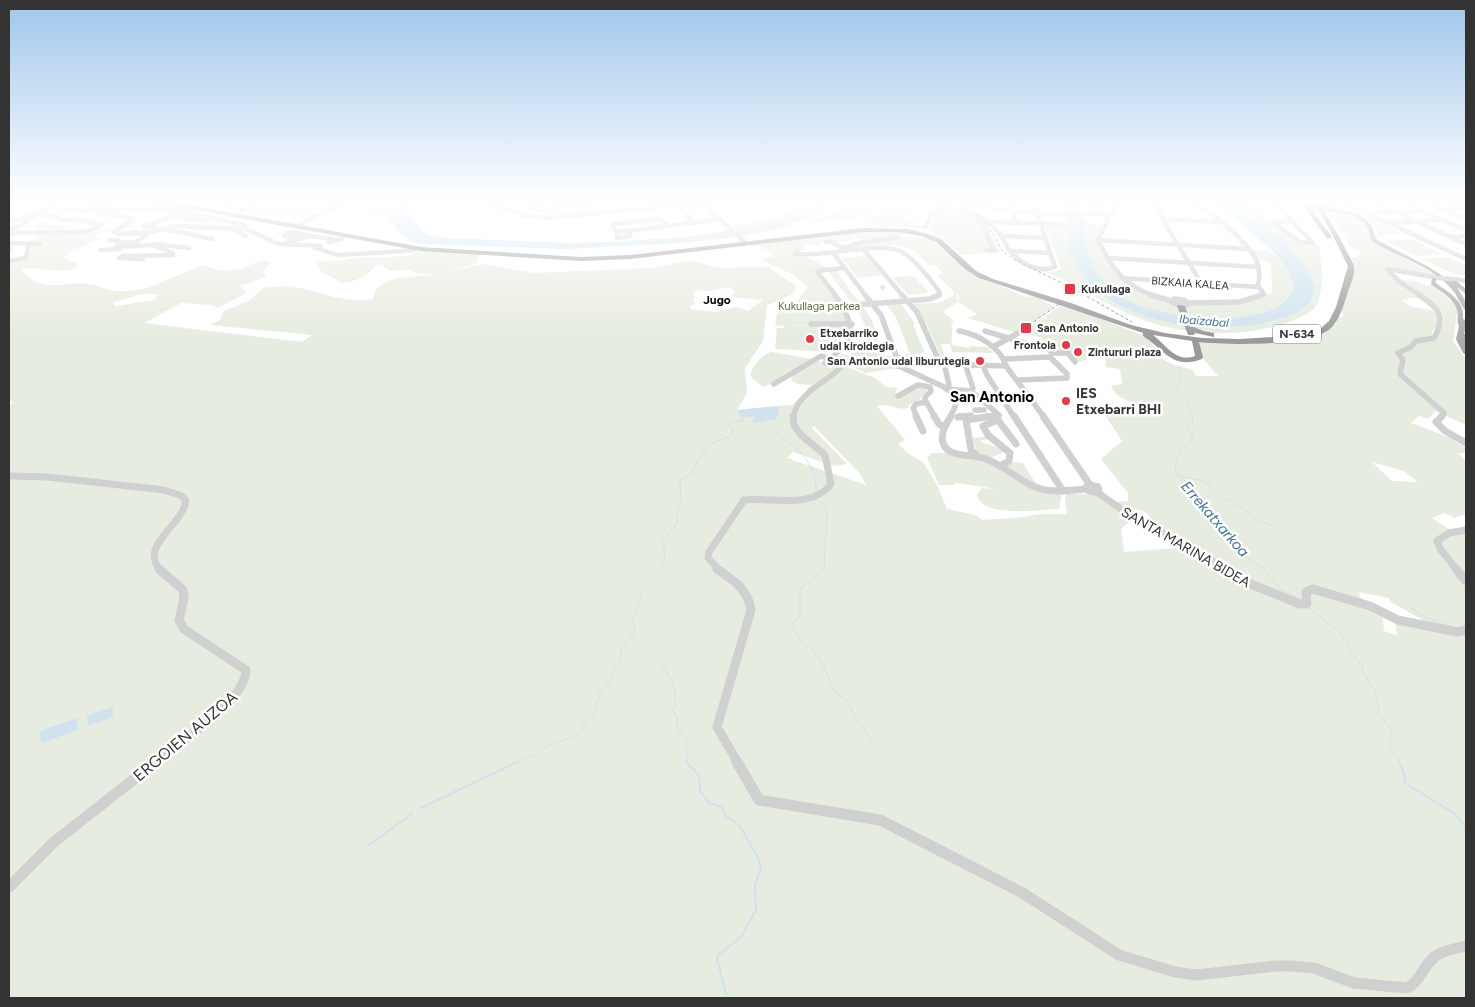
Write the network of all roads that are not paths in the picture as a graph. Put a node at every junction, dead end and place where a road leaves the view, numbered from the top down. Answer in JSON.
{"nodes":[{"id":1,"x":122,"y":246,"type":"edge"},
{"id":2,"x":135,"y":246,"type":"edge"},
{"id":3,"x":136,"y":246,"type":"edge"},
{"id":4,"x":155,"y":246,"type":"edge"},
{"id":5,"x":178,"y":246,"type":"edge"},
{"id":6,"x":304,"y":246,"type":"edge"},
{"id":7,"x":405,"y":246,"type":"edge"},
{"id":8,"x":405,"y":246,"type":"edge"},
{"id":9,"x":712,"y":246,"type":"edge"},
{"id":10,"x":745,"y":246,"type":"edge"},
{"id":11,"x":838,"y":246,"type":"edge"},
{"id":12,"x":853,"y":246,"type":"edge"},
{"id":13,"x":853,"y":246,"type":"edge"},
{"id":14,"x":946,"y":246,"type":"edge"},
{"id":15,"x":951,"y":246,"type":"edge"},
{"id":16,"x":991,"y":246,"type":"edge"},
{"id":17,"x":1007,"y":246,"type":"edge"},
{"id":18,"x":1048,"y":246,"type":"edge"},
{"id":19,"x":1101,"y":246,"type":"edge"},
{"id":20,"x":1178,"y":246,"type":"edge"},
{"id":21,"x":1195,"y":246,"type":"edge"},
{"id":22,"x":1246,"y":246,"type":"edge"},
{"id":23,"x":1339,"y":246,"type":"edge"},
{"id":24,"x":1340,"y":246,"type":"edge"},
{"id":25,"x":1344,"y":246,"type":"edge"},
{"id":26,"x":1384,"y":246,"type":"edge"},
{"id":27,"x":1391,"y":246,"type":"edge"},
{"id":28,"x":1439,"y":246,"type":"edge"},
{"id":29,"x":28,"y":247,"type":"dead end"},
{"id":30,"x":316,"y":247,"type":"joint"},
{"id":31,"x":189,"y":248,"type":"dead end"},
{"id":32,"x":1249,"y":249,"type":"junction"},
{"id":33,"x":102,"y":250,"type":"dead end"},
{"id":34,"x":414,"y":250,"type":"dead end"},
{"id":35,"x":846,"y":250,"type":"junction"},
{"id":36,"x":864,"y":250,"type":"junction"},
{"id":37,"x":993,"y":250,"type":"dead end"},
{"id":38,"x":798,"y":252,"type":"dead end"},
{"id":39,"x":1011,"y":252,"type":"junction"},
{"id":40,"x":1342,"y":252,"type":"junction"},
{"id":41,"x":1051,"y":254,"type":"junction"},
{"id":42,"x":1456,"y":254,"type":"junction"},
{"id":43,"x":1466,"y":254,"type":"edge"},
{"id":44,"x":835,"y":255,"type":"junction"},
{"id":45,"x":144,"y":258,"type":"dead end"},
{"id":46,"x":1107,"y":258,"type":"junction"},
{"id":47,"x":1466,"y":259,"type":"edge"},
{"id":48,"x":9,"y":261,"type":"edge"},
{"id":49,"x":1189,"y":263,"type":"junction"},
{"id":50,"x":844,"y":268,"type":"junction"},
{"id":51,"x":1259,"y":268,"type":"junction"},
{"id":52,"x":1435,"y":274,"type":"junction"},
{"id":53,"x":1121,"y":278,"type":"junction"},
{"id":54,"x":1466,"y":280,"type":"edge"},
{"id":55,"x":1201,"y":284,"type":"junction"},
{"id":56,"x":1259,"y":287,"type":"junction"},
{"id":57,"x":1466,"y":292,"type":"edge"},
{"id":58,"x":1466,"y":296,"type":"edge"},
{"id":59,"x":908,"y":301,"type":"junction"},
{"id":60,"x":873,"y":304,"type":"junction"},
{"id":61,"x":1184,"y":305,"type":"junction"},
{"id":62,"x":842,"y":306,"type":"junction"},
{"id":63,"x":1082,"y":308,"type":"junction"},
{"id":64,"x":1466,"y":308,"type":"edge"},
{"id":65,"x":1466,"y":316,"type":"edge"},
{"id":66,"x":811,"y":324,"type":"dead end"},
{"id":67,"x":852,"y":324,"type":"junction"},
{"id":68,"x":1126,"y":326,"type":"junction"},
{"id":69,"x":1189,"y":327,"type":"junction"},
{"id":70,"x":1322,"y":327,"type":"junction"},
{"id":71,"x":1463,"y":327,"type":"junction"},
{"id":72,"x":985,"y":330,"type":"dead end"},
{"id":73,"x":960,"y":331,"type":"dead end"},
{"id":74,"x":1018,"y":333,"type":"dead end"},
{"id":75,"x":1466,"y":337,"type":"edge"},
{"id":76,"x":1009,"y":338,"type":"junction"},
{"id":77,"x":1218,"y":341,"type":"junction"},
{"id":78,"x":1466,"y":345,"type":"edge"},
{"id":79,"x":1161,"y":346,"type":"junction"},
{"id":80,"x":993,"y":348,"type":"junction"},
{"id":81,"x":1466,"y":353,"type":"edge"},
{"id":82,"x":1051,"y":355,"type":"junction"},
{"id":83,"x":828,"y":361,"type":"junction"},
{"id":84,"x":1005,"y":362,"type":"junction"},
{"id":85,"x":1072,"y":362,"type":"dead end"},
{"id":86,"x":901,"y":363,"type":"junction"},
{"id":87,"x":942,"y":363,"type":"junction"},
{"id":88,"x":964,"y":364,"type":"junction"},
{"id":89,"x":983,"y":365,"type":"junction"},
{"id":90,"x":1018,"y":380,"type":"junction"},
{"id":91,"x":774,"y":384,"type":"dead end"},
{"id":92,"x":946,"y":389,"type":"junction"},
{"id":93,"x":971,"y":391,"type":"junction"},
{"id":94,"x":898,"y":396,"type":"dead end"},
{"id":95,"x":926,"y":402,"type":"junction"},
{"id":96,"x":975,"y":410,"type":"dead end"},
{"id":97,"x":983,"y":413,"type":"junction"},
{"id":98,"x":996,"y":414,"type":"junction"},
{"id":99,"x":958,"y":416,"type":"dead end"},
{"id":100,"x":944,"y":427,"type":"junction"},
{"id":101,"x":923,"y":431,"type":"dead end"},
{"id":102,"x":1466,"y":443,"type":"edge"},
{"id":103,"x":1016,"y":444,"type":"dead end"},
{"id":104,"x":971,"y":450,"type":"junction"},
{"id":105,"x":960,"y":454,"type":"junction"},
{"id":106,"x":977,"y":456,"type":"junction"},
{"id":107,"x":1000,"y":466,"type":"junction"},
{"id":108,"x":9,"y":476,"type":"edge"},
{"id":109,"x":1088,"y":487,"type":"junction"},
{"id":110,"x":1063,"y":491,"type":"junction"},
{"id":111,"x":1466,"y":530,"type":"edge"},
{"id":112,"x":1466,"y":581,"type":"edge"},
{"id":113,"x":1466,"y":630,"type":"edge"},
{"id":114,"x":9,"y":887,"type":"edge"},
{"id":115,"x":1466,"y":946,"type":"edge"}],
"edges":[{"from":1,"to":2,"type":"street"},
{"from":3,"to":33,"type":"street"},
{"from":4,"to":45,"type":"street"},
{"from":5,"to":31,"type":"street"},
{"from":6,"to":30,"type":"street"},
{"from":7,"to":10,"type":"highway"},
{"from":8,"to":9,"type":"highway","number":"N-634"},
{"from":11,"to":35,"type":"street"},
{"from":12,"to":35,"type":"street"},
{"from":13,"to":35,"type":"street"},
{"from":14,"to":68,"type":"highway","number":"N-634"},
{"from":15,"to":63,"type":"highway","number":"N-634"},
{"from":16,"to":37,"type":"street"},
{"from":17,"to":39,"type":"street"},
{"from":18,"to":41,"type":"street"},
{"from":19,"to":46,"type":"street"},
{"from":20,"to":49,"type":"street"},
{"from":21,"to":32,"type":"street"},
{"from":22,"to":32,"type":"street"},
{"from":23,"to":40,"type":"highway","number":"N-634"},
{"from":24,"to":40,"type":"highway","number":"N-634"},
{"from":25,"to":40,"type":"highway","number":"N-634"},
{"from":26,"to":52,"type":"main road"},
{"from":27,"to":52,"type":"main road"},
{"from":28,"to":42,"type":"street"},
{"from":29,"to":48,"type":"street"},
{"from":30,"to":34,"type":"street"},
{"from":32,"to":51,"type":"street"},
{"from":35,"to":36,"type":"street"},
{"from":35,"to":44,"type":"street"},
{"from":36,"to":59,"type":"street"},
{"from":36,"to":59,"type":"street"},
{"from":38,"to":44,"type":"street"},
{"from":39,"to":41,"type":"street"},
{"from":39,"to":41,"type":"street"},
{"from":40,"to":70,"type":"highway","number":"N-634"},
{"from":40,"to":77,"type":"highway","number":"N-634"},
{"from":42,"to":43,"type":"street"},
{"from":42,"to":47,"type":"street"},
{"from":44,"to":50,"type":"street"},
{"from":46,"to":49,"type":"street"},
{"from":46,"to":53,"type":"street"},
{"from":49,"to":51,"type":"street"},
{"from":49,"to":55,"type":"street"},
{"from":50,"to":60,"type":"street"},
{"from":50,"to":62,"type":"street"},
{"from":51,"to":56,"type":"street"},
{"from":52,"to":54,"type":"street","bridge":true},
{"from":52,"to":57,"type":"main road"},
{"from":52,"to":58,"type":"main road"},
{"from":52,"to":64,"type":"main road"},
{"from":52,"to":71,"type":"main road"},
{"from":52,"to":102,"type":"street"},
{"from":53,"to":55,"type":"street","name":"BIZKAIA KALEA"},
{"from":53,"to":61,"type":"street"},
{"from":55,"to":56,"type":"street","name":"BIZKAIA KALEA"},
{"from":56,"to":61,"type":"street"},
{"from":59,"to":60,"type":"street"},
{"from":59,"to":87,"type":"street"},
{"from":60,"to":62,"type":"street"},
{"from":60,"to":86,"type":"street"},
{"from":61,"to":69,"type":"highway"},
{"from":62,"to":67,"type":"street"},
{"from":63,"to":69,"type":"highway"},
{"from":63,"to":70,"type":"highway","number":"N-634"},
{"from":65,"to":71,"type":"main road"},
{"from":66,"to":67,"type":"street"},
{"from":67,"to":83,"type":"street"},
{"from":68,"to":77,"type":"highway","number":"N-634"},
{"from":68,"to":79,"type":"highway"},
{"from":69,"to":70,"type":"highway"},
{"from":69,"to":79,"type":"highway"},
{"from":71,"to":81,"type":"main road"},
{"from":72,"to":76,"type":"street"},
{"from":73,"to":80,"type":"street"},
{"from":74,"to":76,"type":"street"},
{"from":75,"to":78,"type":"main road"},
{"from":76,"to":80,"type":"street"},
{"from":76,"to":82,"type":"street"},
{"from":77,"to":79,"type":"highway"},
{"from":80,"to":84,"type":"street"},
{"from":82,"to":84,"type":"street"},
{"from":82,"to":85,"type":"street"},
{"from":82,"to":90,"type":"street"},
{"from":83,"to":91,"type":"street"},
{"from":83,"to":115,"type":"street"},
{"from":84,"to":89,"type":"street"},
{"from":84,"to":90,"type":"street"},
{"from":86,"to":87,"type":"street"},
{"from":86,"to":92,"type":"street"},
{"from":87,"to":88,"type":"street"},
{"from":87,"to":92,"type":"street"},
{"from":88,"to":89,"type":"street"},
{"from":88,"to":93,"type":"street"},
{"from":89,"to":110,"type":"street"},
{"from":90,"to":109,"type":"street"},
{"from":92,"to":93,"type":"street"},
{"from":92,"to":100,"type":"street"},
{"from":93,"to":98,"type":"street"},
{"from":94,"to":95,"type":"street"},
{"from":95,"to":100,"type":"street"},
{"from":95,"to":101,"type":"street"},
{"from":96,"to":97,"type":"street"},
{"from":97,"to":98,"type":"street"},
{"from":97,"to":99,"type":"street"},
{"from":97,"to":104,"type":"street"},
{"from":98,"to":103,"type":"street"},
{"from":98,"to":107,"type":"street"},
{"from":100,"to":105,"type":"street"},
{"from":104,"to":105,"type":"street"},
{"from":104,"to":106,"type":"street"},
{"from":105,"to":106,"type":"street"},
{"from":106,"to":107,"type":"street"},
{"from":107,"to":110,"type":"street"},
{"from":108,"to":114,"type":"street","name":"ERGOIEN AUZOA"},
{"from":109,"to":110,"type":"street"},
{"from":109,"to":113,"type":"street","name":"SANTA MARINA BIDEA"},
{"from":111,"to":112,"type":"street"}]}
